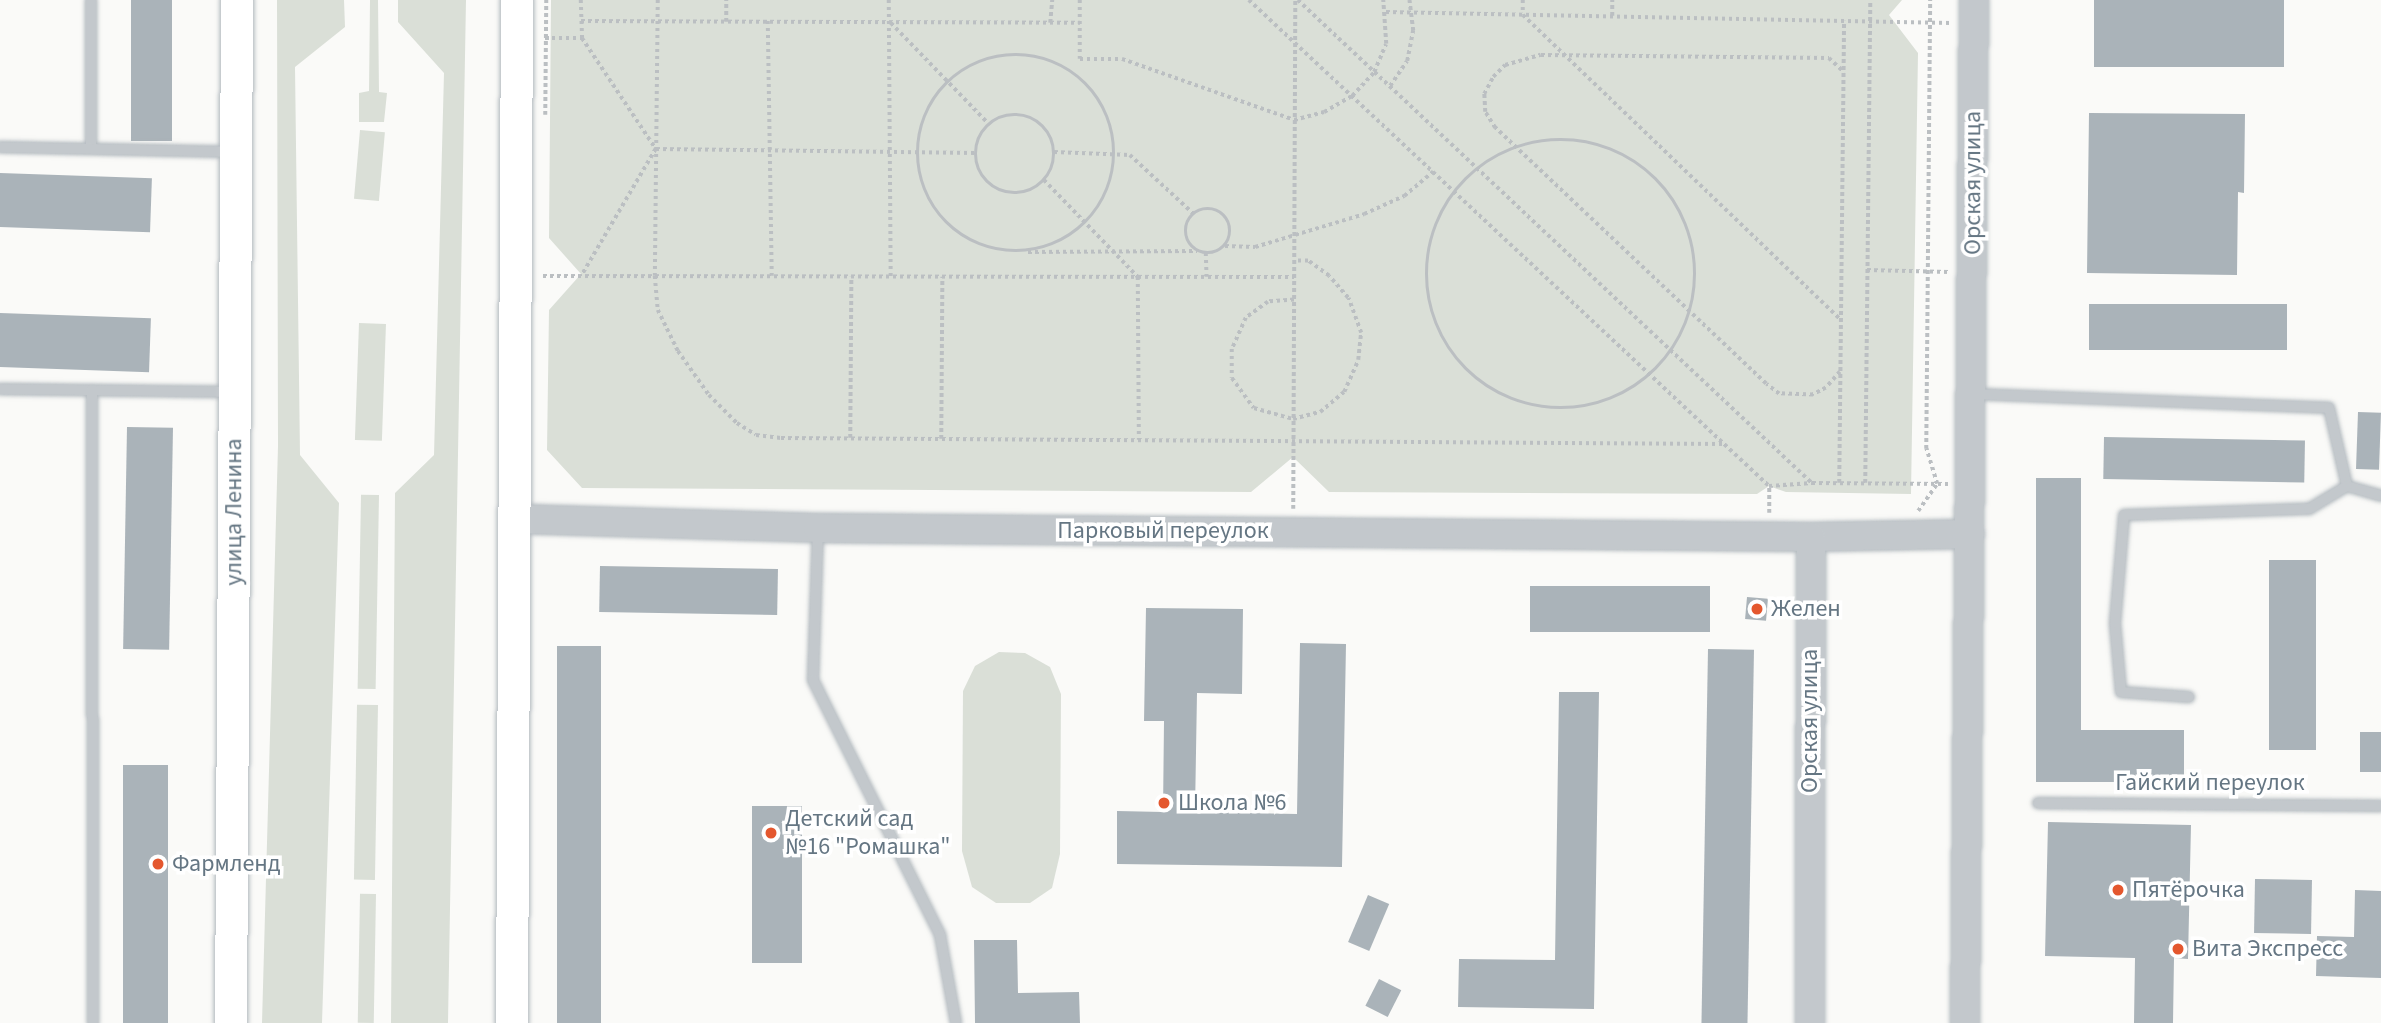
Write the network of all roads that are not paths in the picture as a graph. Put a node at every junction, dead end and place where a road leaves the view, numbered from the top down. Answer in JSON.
{"nodes":[{"id":1,"x":91,"y":0,"type":"edge"},
{"id":2,"x":237,"y":0,"type":"edge"},
{"id":3,"x":517,"y":0,"type":"edge"},
{"id":4,"x":1974,"y":12,"type":"edge"},
{"id":5,"x":0,"y":147,"type":"edge"},
{"id":6,"x":91,"y":149,"type":"junction"},
{"id":7,"x":236,"y":152,"type":"junction"},
{"id":8,"x":0,"y":389,"type":"edge"},
{"id":9,"x":92,"y":390,"type":"junction"},
{"id":10,"x":235,"y":392,"type":"junction"},
{"id":11,"x":1972,"y":394,"type":"junction"},
{"id":12,"x":2347,"y":486,"type":"junction"},
{"id":13,"x":2381,"y":496,"type":"edge"},
{"id":14,"x":516,"y":519,"type":"junction"},
{"id":15,"x":818,"y":528,"type":"junction"},
{"id":16,"x":1970,"y":534,"type":"junction"},
{"id":17,"x":1811,"y":537,"type":"junction"},
{"id":18,"x":2189,"y":697,"type":"dead end"},
{"id":19,"x":2038,"y":803,"type":"dead end"},
{"id":20,"x":2381,"y":806,"type":"edge"},
{"id":21,"x":93,"y":1023,"type":"edge"},
{"id":22,"x":231,"y":1023,"type":"edge"},
{"id":23,"x":512,"y":1023,"type":"edge"},
{"id":24,"x":956,"y":1023,"type":"edge"},
{"id":25,"x":1810,"y":1023,"type":"edge"},
{"id":26,"x":1965,"y":1023,"type":"edge"}],
"edges":[{"from":1,"to":6,"type":"lane"},
{"from":2,"to":7,"type":"main road","name":"улица Ленина"},
{"from":3,"to":14,"type":"main road"},
{"from":4,"to":11,"type":"street","name":"Орская улица"},
{"from":5,"to":6,"type":"lane"},
{"from":6,"to":7,"type":"lane"},
{"from":7,"to":10,"type":"main road","name":"улица Ленина"},
{"from":8,"to":9,"type":"lane"},
{"from":9,"to":10,"type":"lane"},
{"from":9,"to":21,"type":"lane"},
{"from":10,"to":22,"type":"main road","name":"улица Ленина"},
{"from":11,"to":12,"type":"lane"},
{"from":11,"to":16,"type":"street","name":"Орская улица"},
{"from":12,"to":13,"type":"lane"},
{"from":12,"to":18,"type":"lane"},
{"from":14,"to":15,"type":"street","name":"Парковый переулок"},
{"from":14,"to":23,"type":"main road"},
{"from":15,"to":17,"type":"street","name":"Парковый переулок"},
{"from":15,"to":24,"type":"lane"},
{"from":16,"to":17,"type":"street"},
{"from":16,"to":26,"type":"street","name":"Орская улица"},
{"from":17,"to":25,"type":"street","name":"Орская улица"},
{"from":19,"to":20,"type":"lane","name":"Гайский переулок"}]}
